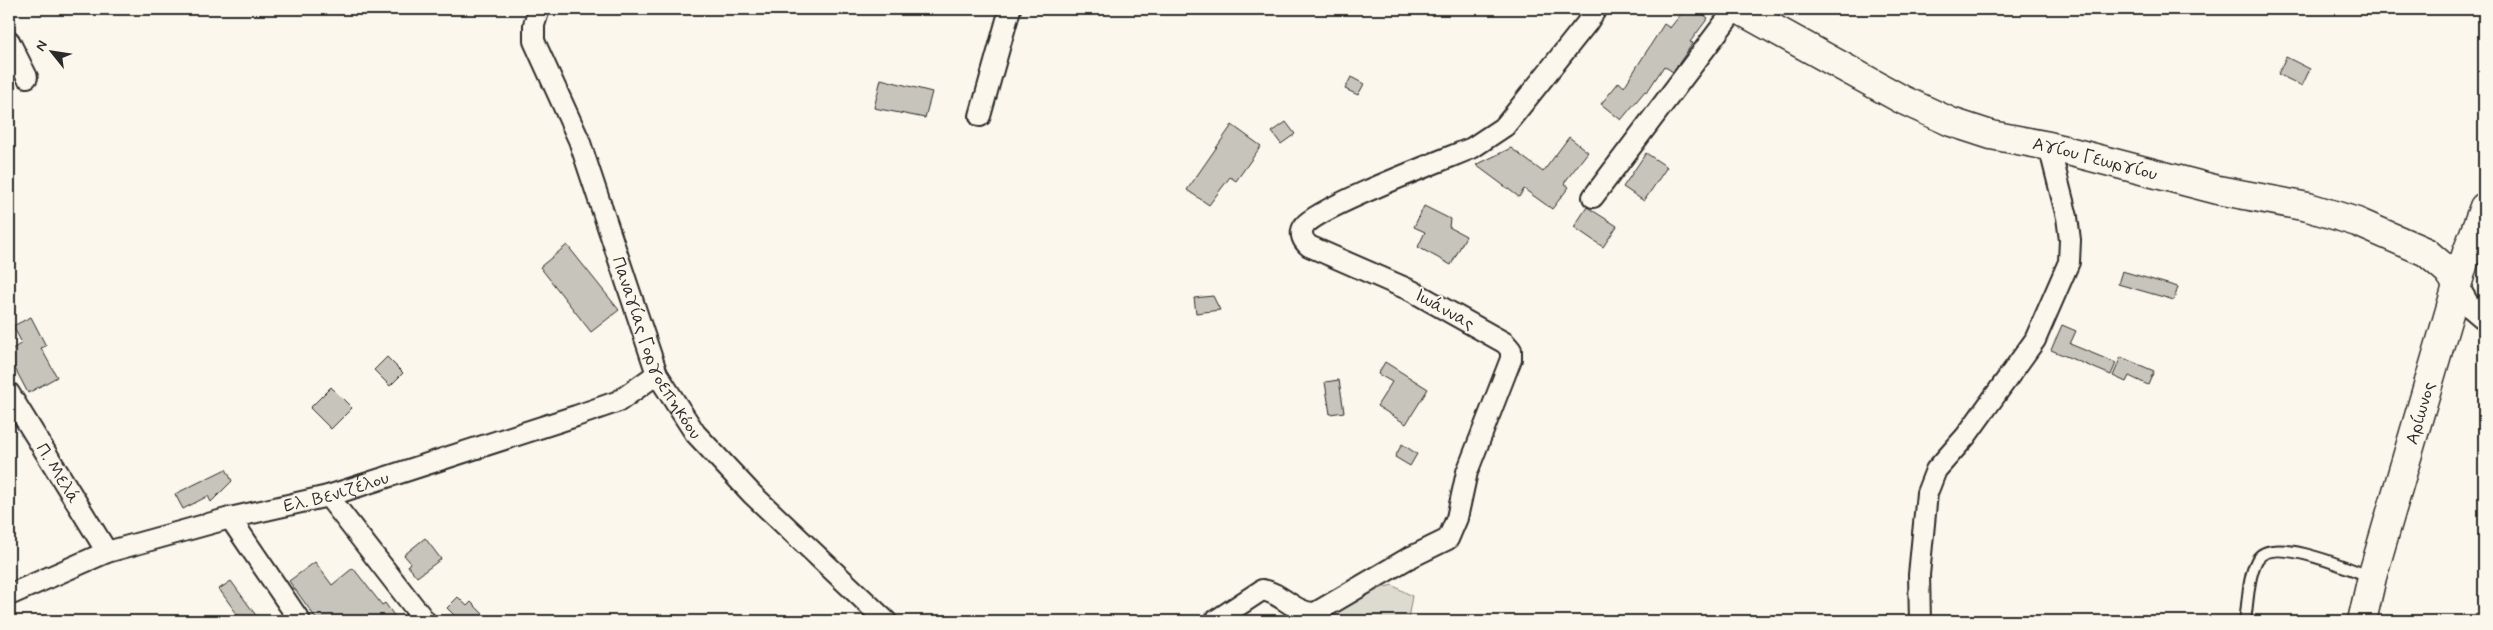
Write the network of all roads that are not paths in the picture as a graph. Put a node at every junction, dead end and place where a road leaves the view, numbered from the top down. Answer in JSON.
{"nodes":[{"id":1,"x":539,"y":9,"type":"edge"},
{"id":2,"x":1010,"y":9,"type":"edge"},
{"id":3,"x":1596,"y":9,"type":"edge"},
{"id":4,"x":1737,"y":9,"type":"edge"},
{"id":5,"x":9,"y":41,"type":"edge"},
{"id":6,"x":27,"y":77,"type":"dead end"},
{"id":7,"x":980,"y":116,"type":"dead end"},
{"id":8,"x":2049,"y":146,"type":"junction"},
{"id":9,"x":1593,"y":197,"type":"dead end"},
{"id":10,"x":2484,"y":207,"type":"edge"},
{"id":11,"x":2457,"y":284,"type":"junction"},
{"id":12,"x":2484,"y":319,"type":"edge"},
{"id":13,"x":657,"y":374,"type":"junction"},
{"id":14,"x":9,"y":394,"type":"edge"},
{"id":15,"x":328,"y":496,"type":"junction"},
{"id":16,"x":230,"y":518,"type":"junction"},
{"id":17,"x":107,"y":552,"type":"junction"},
{"id":18,"x":2372,"y":577,"type":"junction"},
{"id":19,"x":9,"y":594,"type":"edge"},
{"id":20,"x":300,"y":621,"type":"edge"},
{"id":21,"x":425,"y":621,"type":"edge"},
{"id":22,"x":886,"y":621,"type":"edge"},
{"id":23,"x":1215,"y":621,"type":"edge"},
{"id":24,"x":1920,"y":621,"type":"edge"},
{"id":25,"x":2245,"y":621,"type":"edge"},
{"id":26,"x":2362,"y":621,"type":"edge"}],
"edges":[{"from":1,"to":13,"type":"street","name":"Παναγίας Γοργοεπηκόου"},
{"from":2,"to":7,"type":"street"},
{"from":3,"to":23,"type":"street","name":"Ιωάννας"},
{"from":4,"to":8,"type":"street","name":"Αγίου Γεωργίου"},
{"from":4,"to":9,"type":"street"},
{"from":5,"to":6,"type":"street"},
{"from":8,"to":11,"type":"street","name":"Αγίου Γεωργίου"},
{"from":8,"to":24,"type":"street"},
{"from":10,"to":11,"type":"street","name":"Αρίωνος"},
{"from":11,"to":12,"type":"street"},
{"from":11,"to":18,"type":"street","name":"Αρίωνος"},
{"from":13,"to":15,"type":"street","name":"Ελ. Βενιζέλου"},
{"from":13,"to":22,"type":"street","name":"Παναγίας Γοργοεπηκόου"},
{"from":14,"to":17,"type":"street","name":"Π. Μελά"},
{"from":15,"to":16,"type":"street","name":"Ελ. Βενιζέλου"},
{"from":15,"to":21,"type":"street"},
{"from":16,"to":17,"type":"street","name":"Ελ. Βενιζέλου"},
{"from":16,"to":20,"type":"street"},
{"from":17,"to":19,"type":"street","name":"Ελ. Βενιζέλου"},
{"from":18,"to":25,"type":"lane"},
{"from":18,"to":26,"type":"street","name":"Αρίωνος"}]}
